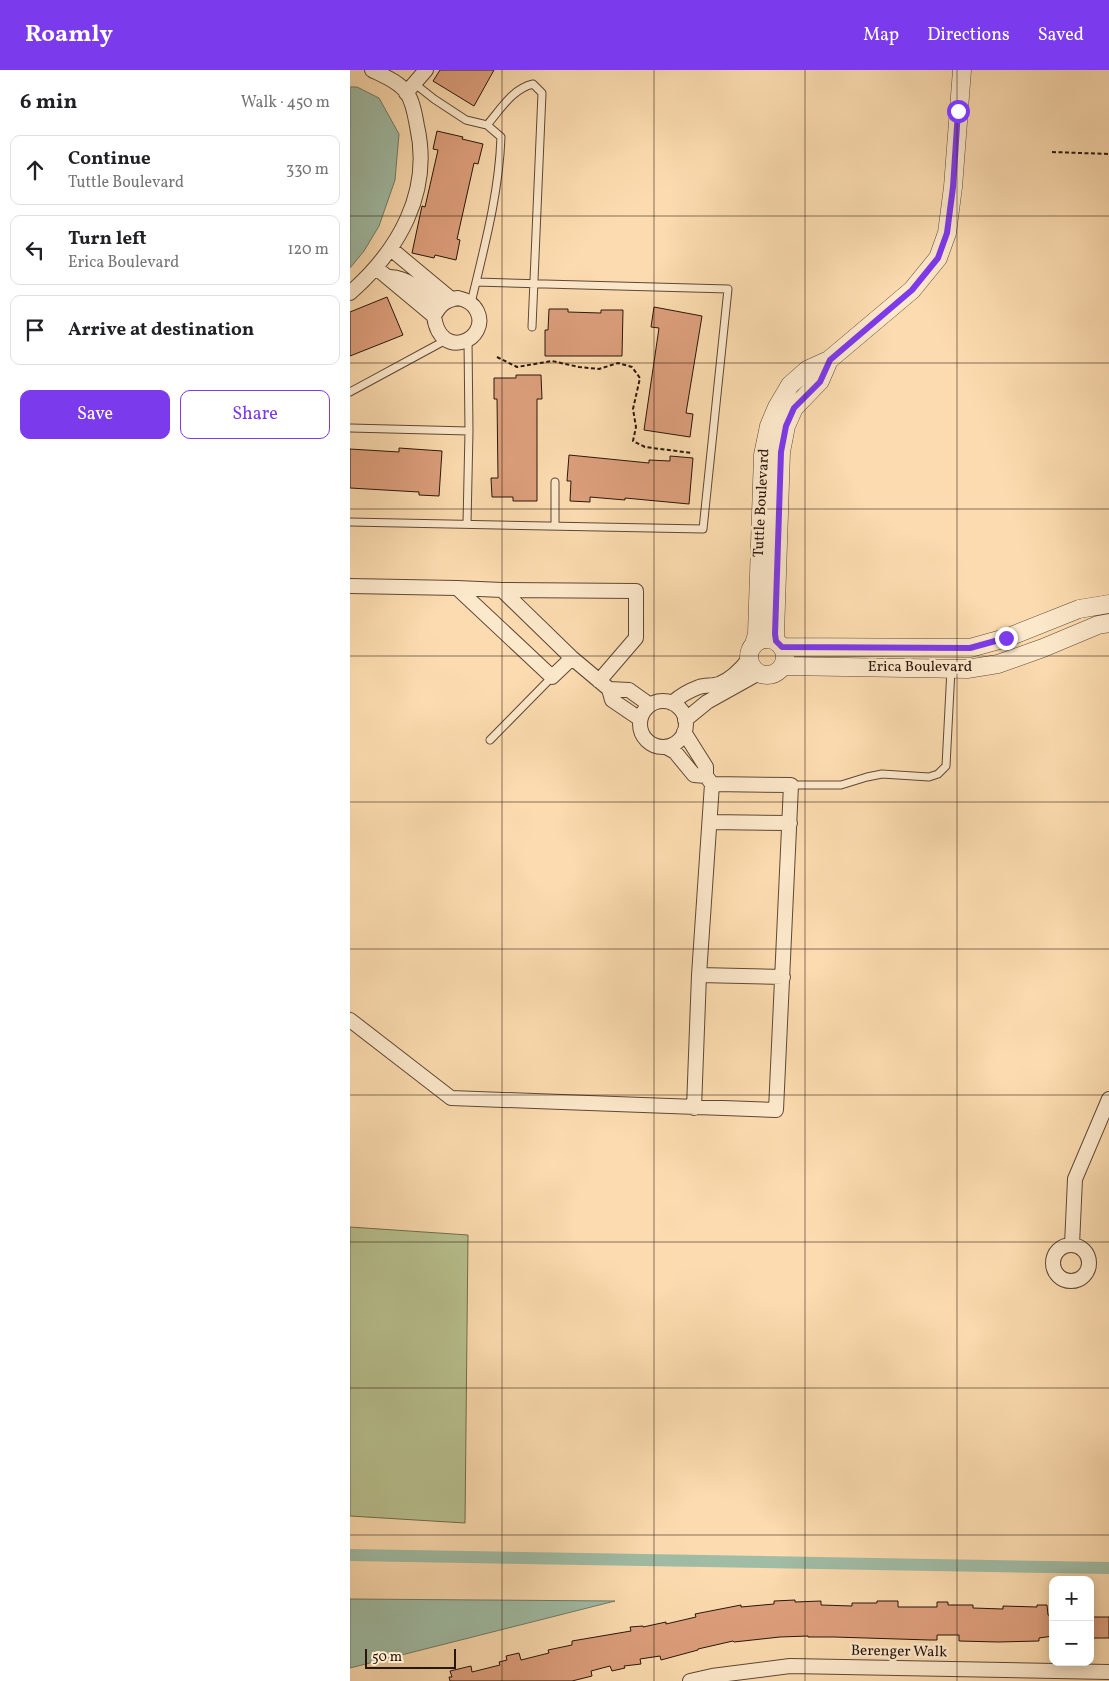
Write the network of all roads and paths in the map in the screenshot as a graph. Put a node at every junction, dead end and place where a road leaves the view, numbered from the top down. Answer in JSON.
{"nodes":[{"id":1,"x":372,"y":70,"type":"edge"},
{"id":2,"x":426,"y":70,"type":"edge"},
{"id":3,"x":962,"y":70,"type":"edge"},
{"id":4,"x":410,"y":88,"type":"junction"},
{"id":5,"x":487,"y":125,"type":"junction"},
{"id":6,"x":1052,"y":152,"type":"dead end"},
{"id":7,"x":1109,"y":154,"type":"edge"},
{"id":8,"x":391,"y":249,"type":"junction"},
{"id":9,"x":382,"y":272,"type":"junction"},
{"id":10,"x":476,"y":282,"type":"junction"},
{"id":11,"x":533,"y":285,"type":"junction"},
{"id":12,"x":350,"y":293,"type":"edge"},
{"id":13,"x":451,"y":299,"type":"junction"},
{"id":14,"x":471,"y":303,"type":"junction"},
{"id":15,"x":436,"y":312,"type":"junction"},
{"id":16,"x":532,"y":327,"type":"dead end"},
{"id":17,"x":446,"y":340,"type":"junction"},
{"id":18,"x":468,"y":340,"type":"junction"},
{"id":19,"x":497,"y":357,"type":"dead end"},
{"id":20,"x":830,"y":360,"type":"junction"},
{"id":21,"x":350,"y":392,"type":"edge"},
{"id":22,"x":350,"y":428,"type":"edge"},
{"id":23,"x":469,"y":431,"type":"junction"},
{"id":24,"x":692,"y":453,"type":"dead end"},
{"id":25,"x":555,"y":482,"type":"dead end"},
{"id":26,"x":350,"y":522,"type":"edge"},
{"id":27,"x":467,"y":524,"type":"junction"},
{"id":28,"x":554,"y":526,"type":"junction"},
{"id":29,"x":350,"y":586,"type":"edge"},
{"id":30,"x":457,"y":588,"type":"junction"},
{"id":31,"x":502,"y":590,"type":"junction"},
{"id":32,"x":1109,"y":604,"type":"edge"},
{"id":33,"x":1109,"y":623,"type":"edge"},
{"id":34,"x":780,"y":644,"type":"junction"},
{"id":35,"x":572,"y":658,"type":"junction"},
{"id":36,"x":754,"y":658,"type":"junction"},
{"id":37,"x":783,"y":666,"type":"junction"},
{"id":38,"x":951,"y":669,"type":"junction"},
{"id":39,"x":552,"y":678,"type":"junction"},
{"id":40,"x":604,"y":685,"type":"junction"},
{"id":41,"x":672,"y":703,"type":"junction"},
{"id":42,"x":650,"y":705,"type":"junction"},
{"id":43,"x":640,"y":719,"type":"junction"},
{"id":44,"x":684,"y":726,"type":"junction"},
{"id":45,"x":490,"y":740,"type":"dead end"},
{"id":46,"x":666,"y":747,"type":"junction"},
{"id":47,"x":709,"y":780,"type":"junction"},
{"id":48,"x":792,"y":785,"type":"junction"},
{"id":49,"x":710,"y":822,"type":"junction"},
{"id":50,"x":790,"y":823,"type":"junction"},
{"id":51,"x":698,"y":975,"type":"junction"},
{"id":52,"x":783,"y":978,"type":"junction"},
{"id":53,"x":350,"y":1020,"type":"edge"},
{"id":54,"x":1109,"y":1099,"type":"edge"},
{"id":55,"x":694,"y":1108,"type":"junction"},
{"id":56,"x":1072,"y":1245,"type":"dead end"},
{"id":57,"x":1109,"y":1672,"type":"edge"},
{"id":58,"x":690,"y":1681,"type":"edge"}],
"edges":[{"from":1,"to":4,"type":"street"},
{"from":2,"to":4,"type":"street"},
{"from":3,"to":20,"type":"street","name":"Tuttle Boulevard"},
{"from":4,"to":5,"type":"lane"},
{"from":4,"to":8,"type":"street"},
{"from":5,"to":10,"type":"lane"},
{"from":5,"to":11,"type":"lane"},
{"from":6,"to":7,"type":"path"},
{"from":8,"to":9,"type":"street"},
{"from":8,"to":13,"type":"street"},
{"from":9,"to":12,"type":"street"},
{"from":9,"to":15,"type":"street"},
{"from":10,"to":11,"type":"lane"},
{"from":10,"to":14,"type":"lane"},
{"from":11,"to":16,"type":"lane"},
{"from":11,"to":28,"type":"lane"},
{"from":13,"to":14,"type":"street"},
{"from":13,"to":15,"type":"street"},
{"from":14,"to":18,"type":"street"},
{"from":15,"to":17,"type":"street"},
{"from":17,"to":18,"type":"street"},
{"from":17,"to":21,"type":"lane"},
{"from":18,"to":23,"type":"lane"},
{"from":19,"to":24,"type":"path"},
{"from":20,"to":34,"type":"street","name":"Tuttle Boulevard"},
{"from":20,"to":36,"type":"street","name":"Tuttle Boulevard"},
{"from":22,"to":23,"type":"lane"},
{"from":23,"to":27,"type":"lane"},
{"from":25,"to":28,"type":"lane"},
{"from":26,"to":27,"type":"lane"},
{"from":27,"to":28,"type":"lane"},
{"from":29,"to":30,"type":"street"},
{"from":30,"to":31,"type":"street"},
{"from":30,"to":39,"type":"street"},
{"from":31,"to":35,"type":"street"},
{"from":31,"to":40,"type":"street"},
{"from":32,"to":34,"type":"street","name":"Erica Boulevard"},
{"from":33,"to":38,"type":"street","name":"Erica Boulevard"},
{"from":34,"to":36,"type":"street"},
{"from":34,"to":37,"type":"street"},
{"from":35,"to":39,"type":"street"},
{"from":35,"to":40,"type":"street"},
{"from":36,"to":37,"type":"street"},
{"from":36,"to":41,"type":"street"},
{"from":36,"to":44,"type":"street"},
{"from":37,"to":38,"type":"street","name":"Erica Boulevard"},
{"from":38,"to":48,"type":"lane"},
{"from":39,"to":45,"type":"lane"},
{"from":40,"to":42,"type":"street"},
{"from":40,"to":43,"type":"street"},
{"from":41,"to":42,"type":"street"},
{"from":41,"to":44,"type":"street"},
{"from":42,"to":43,"type":"street"},
{"from":43,"to":46,"type":"street"},
{"from":44,"to":46,"type":"street"},
{"from":44,"to":47,"type":"street"},
{"from":46,"to":47,"type":"street"},
{"from":47,"to":48,"type":"street"},
{"from":47,"to":49,"type":"street"},
{"from":48,"to":50,"type":"street"},
{"from":49,"to":50,"type":"street"},
{"from":49,"to":51,"type":"street"},
{"from":50,"to":52,"type":"street"},
{"from":51,"to":52,"type":"street"},
{"from":51,"to":55,"type":"street"},
{"from":52,"to":55,"type":"street"},
{"from":53,"to":55,"type":"street"},
{"from":54,"to":56,"type":"street"},
{"from":57,"to":58,"type":"street","name":"Berenger Walk"}]}
